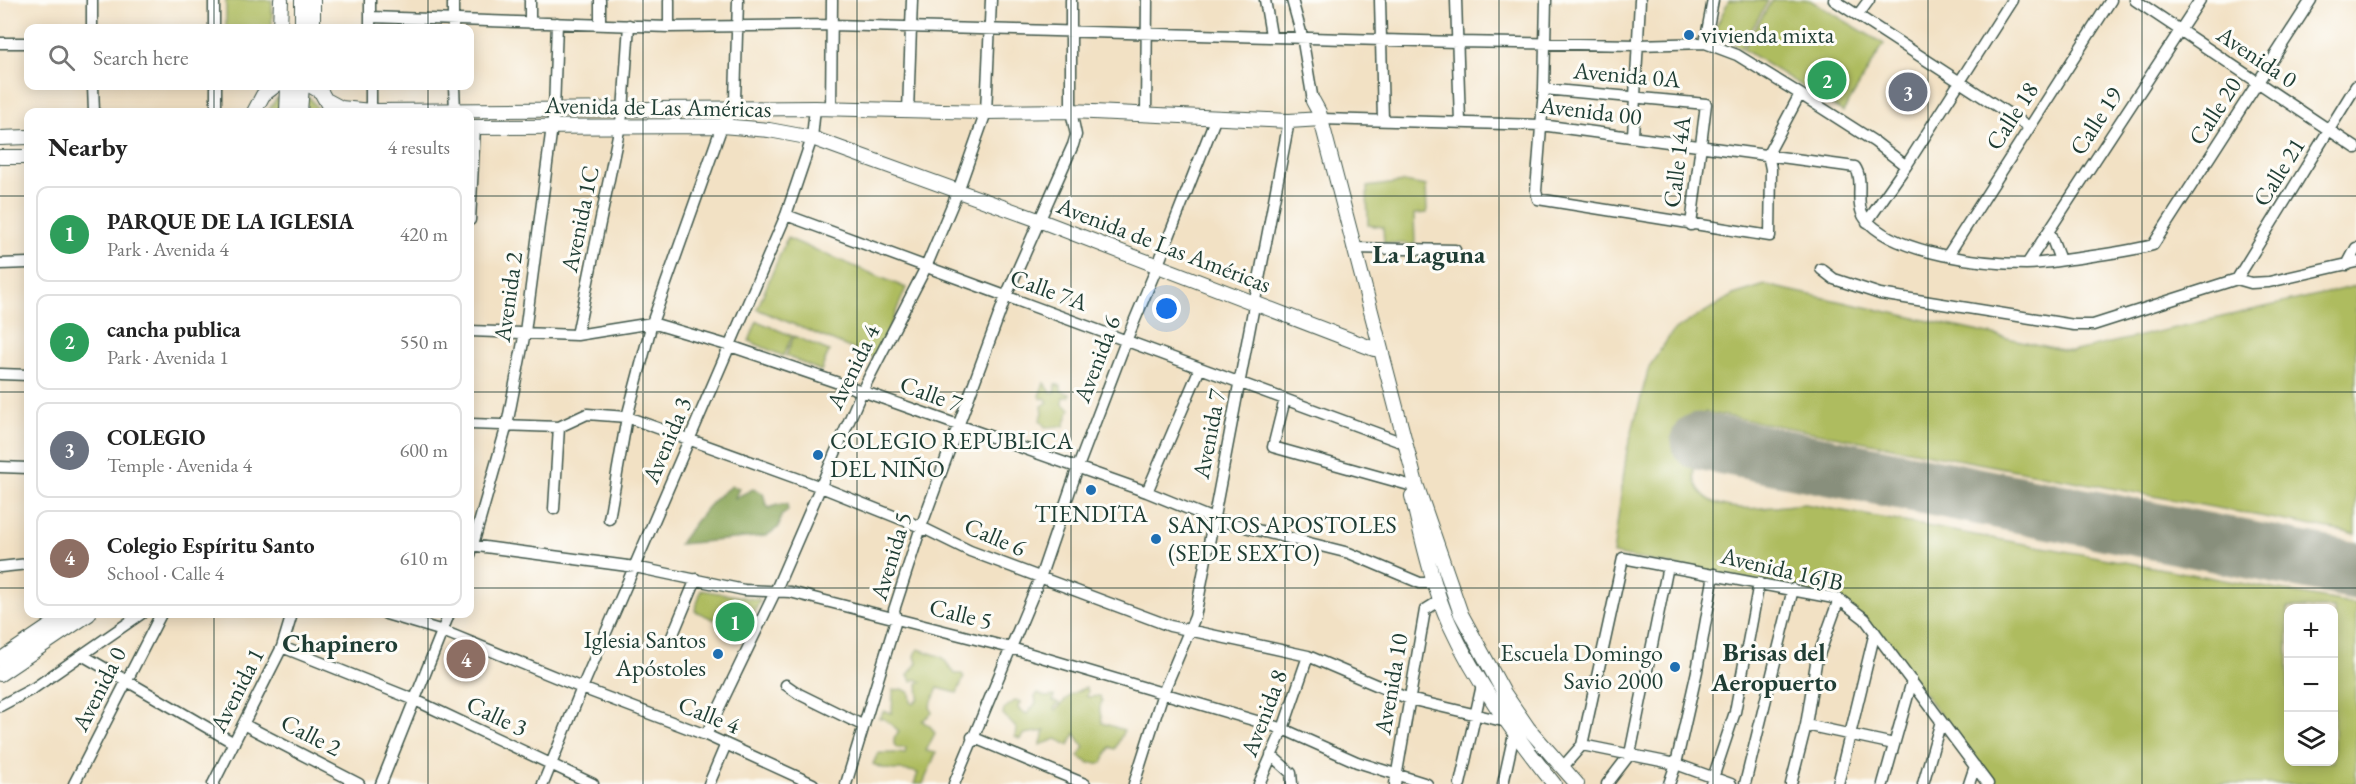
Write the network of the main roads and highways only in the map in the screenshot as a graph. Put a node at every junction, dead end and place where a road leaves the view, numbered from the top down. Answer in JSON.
{"nodes":[{"id":1,"x":281,"y":0,"type":"edge"},
{"id":2,"x":290,"y":0,"type":"edge"},
{"id":3,"x":302,"y":0,"type":"edge"},
{"id":4,"x":313,"y":0,"type":"edge"},
{"id":5,"x":280,"y":24,"type":"edge"},
{"id":6,"x":289,"y":24,"type":"edge"},
{"id":7,"x":302,"y":24,"type":"edge"},
{"id":8,"x":313,"y":24,"type":"edge"},
{"id":9,"x":268,"y":90,"type":"edge"},
{"id":10,"x":288,"y":90,"type":"edge"},
{"id":11,"x":302,"y":90,"type":"edge"},
{"id":12,"x":322,"y":95,"type":"edge"},
{"id":13,"x":1313,"y":101,"type":"road end"},
{"id":14,"x":255,"y":108,"type":"edge"},
{"id":15,"x":287,"y":108,"type":"edge"},
{"id":16,"x":300,"y":108,"type":"edge"},
{"id":17,"x":341,"y":108,"type":"edge"},
{"id":18,"x":474,"y":111,"type":"edge"},
{"id":19,"x":1317,"y":120,"type":"junction"},
{"id":20,"x":474,"y":127,"type":"edge"},
{"id":21,"x":24,"y":137,"type":"edge"},
{"id":22,"x":0,"y":138,"type":"edge"},
{"id":23,"x":0,"y":157,"type":"edge"},
{"id":24,"x":24,"y":157,"type":"edge"},
{"id":25,"x":1374,"y":350,"type":"junction"},
{"id":26,"x":60,"y":618,"type":"edge"},
{"id":27,"x":83,"y":618,"type":"edge"},
{"id":28,"x":3,"y":658,"type":"edge"},
{"id":29,"x":0,"y":674,"type":"edge"},
{"id":30,"x":1568,"y":777,"type":"edge"},
{"id":31,"x":1554,"y":784,"type":"edge"}],
"edges":[{"from":1,"to":5,"type":"main road"},
{"from":2,"to":6,"type":"main road"},
{"from":3,"to":7,"type":"main road"},
{"from":4,"to":8,"type":"main road"},
{"from":9,"to":14,"type":"main road"},
{"from":10,"to":15,"type":"main road"},
{"from":11,"to":16,"type":"main road"},
{"from":12,"to":17,"type":"main road","name":"Avenida de Las Américas"},
{"from":13,"to":19,"type":"main road"},
{"from":18,"to":19,"type":"main road","name":"Avenida de Las Américas"},
{"from":19,"to":25,"type":"main road"},
{"from":19,"to":30,"type":"main road"},
{"from":20,"to":25,"type":"main road","name":"Avenida de Las Américas"},
{"from":21,"to":22,"type":"main road"},
{"from":23,"to":24,"type":"main road"},
{"from":25,"to":31,"type":"main road"},
{"from":26,"to":28,"type":"main road"},
{"from":27,"to":29,"type":"main road"}]}
